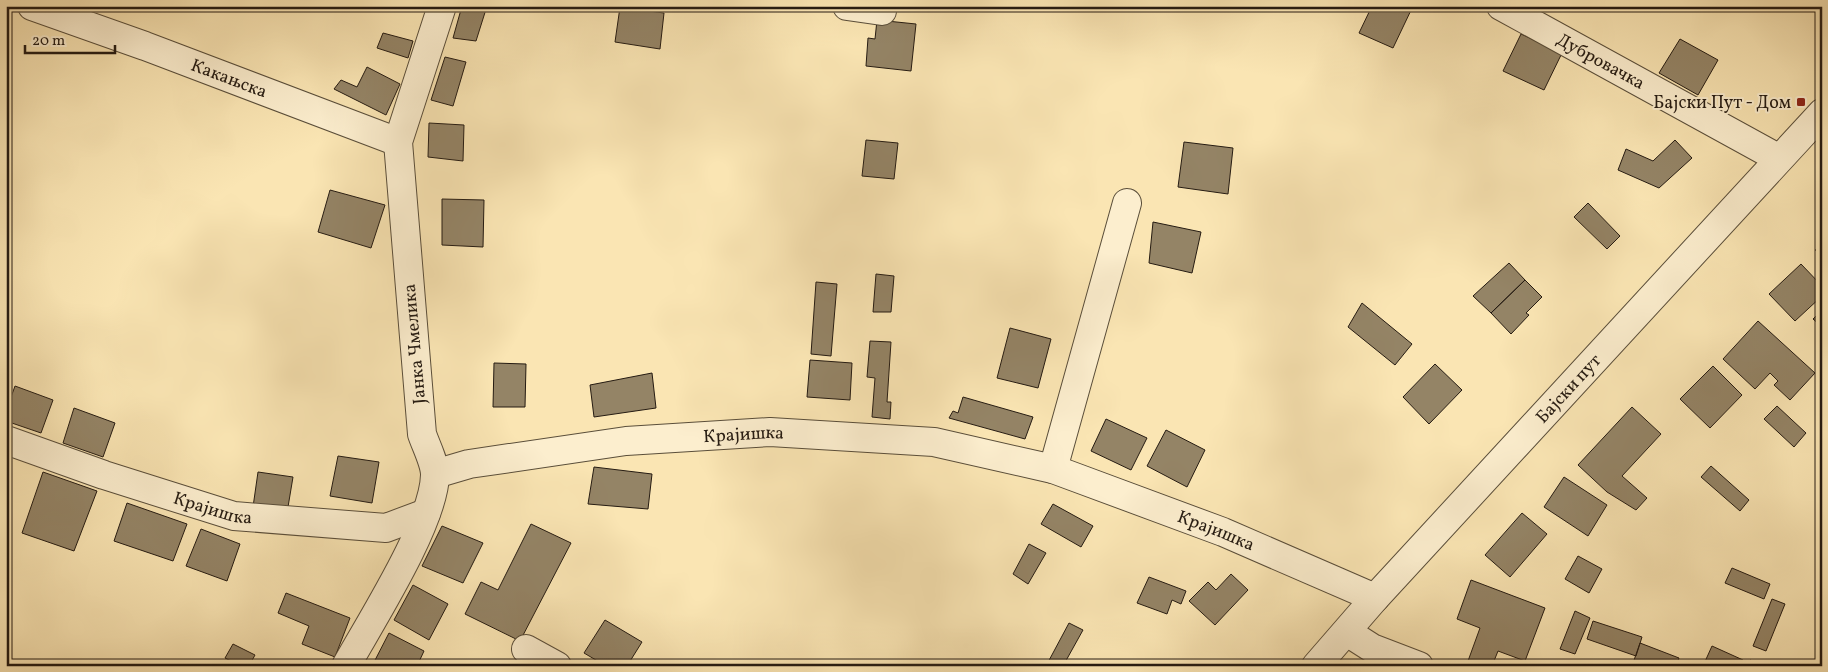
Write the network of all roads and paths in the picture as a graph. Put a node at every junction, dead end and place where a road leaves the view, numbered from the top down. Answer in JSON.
{"nodes":[{"id":1,"x":32,"y":6,"type":"edge"},
{"id":2,"x":442,"y":6,"type":"edge"},
{"id":3,"x":847,"y":6,"type":"edge"},
{"id":4,"x":1501,"y":6,"type":"edge"},
{"id":5,"x":882,"y":11,"type":"dead end"},
{"id":6,"x":1822,"y":113,"type":"edge"},
{"id":7,"x":398,"y":142,"type":"junction"},
{"id":8,"x":1778,"y":158,"type":"junction"},
{"id":9,"x":1127,"y":202,"type":"dead end"},
{"id":10,"x":6,"y":440,"type":"edge"},
{"id":11,"x":1052,"y":470,"type":"junction"},
{"id":12,"x":435,"y":474,"type":"junction"},
{"id":13,"x":426,"y":513,"type":"junction"},
{"id":14,"x":1375,"y":598,"type":"junction"},
{"id":15,"x":1347,"y":632,"type":"junction"},
{"id":16,"x":526,"y":650,"type":"dead end"},
{"id":17,"x":346,"y":666,"type":"edge"},
{"id":18,"x":557,"y":666,"type":"edge"},
{"id":19,"x":1316,"y":666,"type":"edge"},
{"id":20,"x":1420,"y":666,"type":"edge"}],
"edges":[{"from":1,"to":7,"type":"street","name":"Какањска"},
{"from":2,"to":7,"type":"street","name":"Јанка Чмелика"},
{"from":3,"to":5,"type":"street"},
{"from":4,"to":8,"type":"street","name":"Дубровачка"},
{"from":6,"to":8,"type":"street","name":"Бајски пут"},
{"from":7,"to":12,"type":"street","name":"Јанка Чмелика"},
{"from":8,"to":14,"type":"street","name":"Бајски пут"},
{"from":9,"to":11,"type":"street"},
{"from":10,"to":13,"type":"street","name":"Крајишка"},
{"from":11,"to":12,"type":"street","name":"Крајишка"},
{"from":11,"to":14,"type":"street","name":"Крајишка"},
{"from":12,"to":13,"type":"street"},
{"from":13,"to":17,"type":"street"},
{"from":14,"to":15,"type":"street","name":"Бајски пут"},
{"from":15,"to":19,"type":"street","name":"Бајски пут"},
{"from":15,"to":20,"type":"street"},
{"from":16,"to":18,"type":"street"}]}
